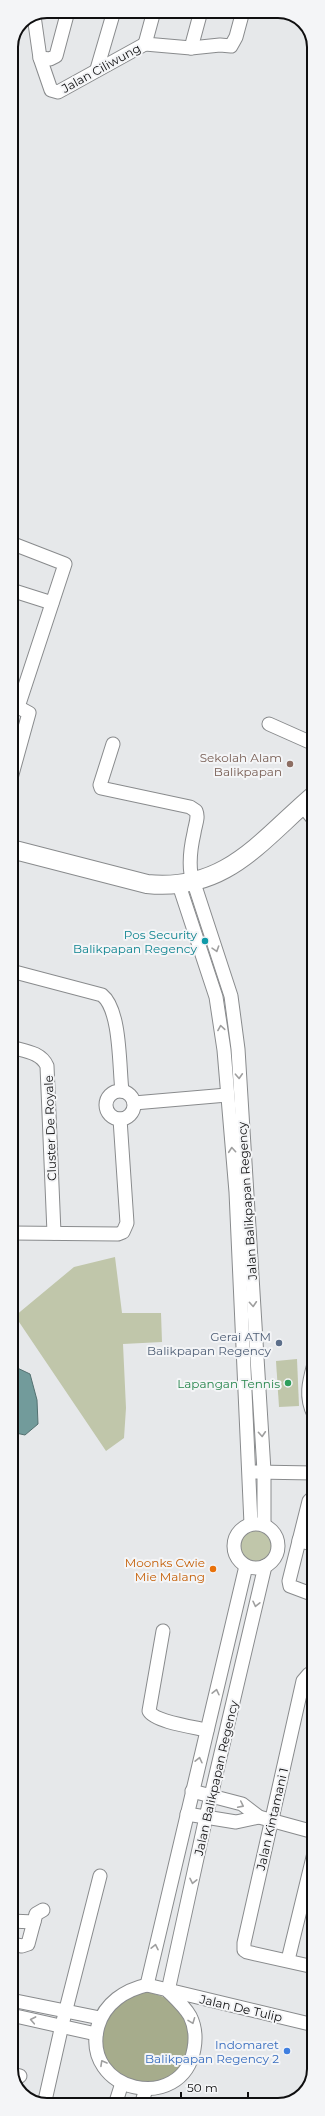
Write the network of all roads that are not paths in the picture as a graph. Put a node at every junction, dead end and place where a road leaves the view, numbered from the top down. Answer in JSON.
{"nodes":[{"id":1,"x":66,"y":18,"type":"edge"},
{"id":2,"x":112,"y":18,"type":"edge"},
{"id":3,"x":152,"y":18,"type":"edge"},
{"id":4,"x":199,"y":18,"type":"edge"},
{"id":5,"x":241,"y":18,"type":"edge"},
{"id":6,"x":35,"y":21,"type":"edge"},
{"id":7,"x":145,"y":44,"type":"junction"},
{"id":8,"x":191,"y":48,"type":"junction"},
{"id":9,"x":40,"y":58,"type":"junction"},
{"id":10,"x":97,"y":69,"type":"junction"},
{"id":11,"x":18,"y":546,"type":"edge"},
{"id":12,"x":18,"y":592,"type":"edge"},
{"id":13,"x":52,"y":603,"type":"junction"},
{"id":14,"x":18,"y":707,"type":"edge"},
{"id":15,"x":18,"y":707,"type":"edge"},
{"id":16,"x":269,"y":724,"type":"dead end"},
{"id":17,"x":307,"y":741,"type":"edge"},
{"id":18,"x":113,"y":744,"type":"dead end"},
{"id":19,"x":18,"y":753,"type":"edge"},
{"id":20,"x":307,"y":801,"type":"edge"},
{"id":21,"x":18,"y":851,"type":"edge"},
{"id":22,"x":187,"y":884,"type":"junction"},
{"id":23,"x":18,"y":973,"type":"edge"},
{"id":24,"x":18,"y":1049,"type":"edge"},
{"id":25,"x":238,"y":1053,"type":"junction"},
{"id":26,"x":224,"y":1055,"type":"junction"},
{"id":27,"x":122,"y":1091,"type":"junction"},
{"id":28,"x":227,"y":1095,"type":"junction"},
{"id":29,"x":134,"y":1103,"type":"junction"},
{"id":30,"x":235,"y":1116,"type":"junction"},
{"id":31,"x":120,"y":1119,"type":"junction"},
{"id":32,"x":241,"y":1192,"type":"junction"},
{"id":33,"x":18,"y":1233,"type":"edge"},
{"id":34,"x":54,"y":1233,"type":"junction"},
{"id":35,"x":264,"y":1471,"type":"junction"},
{"id":36,"x":248,"y":1473,"type":"junction"},
{"id":37,"x":307,"y":1474,"type":"edge"},
{"id":38,"x":307,"y":1505,"type":"edge"},
{"id":39,"x":257,"y":1525,"type":"junction"},
{"id":40,"x":299,"y":1540,"type":"junction"},
{"id":41,"x":307,"y":1543,"type":"edge"},
{"id":42,"x":246,"y":1566,"type":"junction"},
{"id":43,"x":265,"y":1566,"type":"junction"},
{"id":44,"x":307,"y":1592,"type":"edge"},
{"id":45,"x":163,"y":1630,"type":"dead end"},
{"id":46,"x":307,"y":1684,"type":"edge"},
{"id":47,"x":207,"y":1730,"type":"junction"},
{"id":48,"x":192,"y":1791,"type":"junction"},
{"id":49,"x":211,"y":1796,"type":"junction"},
{"id":50,"x":187,"y":1814,"type":"junction"},
{"id":51,"x":206,"y":1817,"type":"junction"},
{"id":52,"x":265,"y":1819,"type":"junction"},
{"id":53,"x":307,"y":1830,"type":"edge"},
{"id":54,"x":100,"y":1876,"type":"dead end"},
{"id":55,"x":307,"y":1882,"type":"edge"},
{"id":56,"x":43,"y":1910,"type":"dead end"},
{"id":57,"x":18,"y":1921,"type":"edge"},
{"id":58,"x":34,"y":1922,"type":"junction"},
{"id":59,"x":18,"y":1945,"type":"edge"},
{"id":60,"x":288,"y":1960,"type":"junction"},
{"id":61,"x":307,"y":1965,"type":"edge"},
{"id":62,"x":147,"y":1985,"type":"junction"},
{"id":63,"x":168,"y":1991,"type":"junction"},
{"id":64,"x":18,"y":2002,"type":"edge"},
{"id":65,"x":65,"y":2012,"type":"junction"},
{"id":66,"x":18,"y":2016,"type":"edge"},
{"id":67,"x":100,"y":2018,"type":"junction"},
{"id":68,"x":307,"y":2023,"type":"edge"},
{"id":69,"x":62,"y":2025,"type":"junction"},
{"id":70,"x":96,"y":2034,"type":"junction"},
{"id":71,"x":122,"y":2083,"type":"junction"},
{"id":72,"x":146,"y":2089,"type":"junction"},
{"id":73,"x":46,"y":2098,"type":"edge"},
{"id":74,"x":120,"y":2098,"type":"edge"},
{"id":75,"x":143,"y":2098,"type":"edge"}],
"edges":[{"from":1,"to":9,"type":"street"},
{"from":2,"to":10,"type":"street"},
{"from":3,"to":7,"type":"street"},
{"from":4,"to":8,"type":"street"},
{"from":5,"to":8,"type":"street","name":"Jalan Ciliwung"},
{"from":6,"to":9,"type":"street"},
{"from":7,"to":8,"type":"street","name":"Jalan Ciliwung"},
{"from":7,"to":10,"type":"street","name":"Jalan Ciliwung"},
{"from":9,"to":10,"type":"street","name":"Jalan Ciliwung"},
{"from":11,"to":13,"type":"street"},
{"from":12,"to":13,"type":"street"},
{"from":13,"to":14,"type":"street"},
{"from":15,"to":19,"type":"street"},
{"from":16,"to":17,"type":"street"},
{"from":18,"to":22,"type":"street"},
{"from":20,"to":22,"type":"highway"},
{"from":21,"to":22,"type":"highway"},
{"from":22,"to":25,"type":"street","name":"Jalan Balikpapan Regency","one_way":true},
{"from":26,"to":22,"type":"street","name":"Jalan Balikpapan Regency","one_way":true},
{"from":23,"to":27,"type":"street"},
{"from":24,"to":34,"type":"street","name":"Cluster De Royale"},
{"from":25,"to":26,"type":"street"},
{"from":25,"to":30,"type":"street","name":"Jalan Balikpapan Regency","one_way":true},
{"from":26,"to":28,"type":"street","name":"Jalan Balikpapan Regency"},
{"from":27,"to":29,"type":"street"},
{"from":27,"to":31,"type":"street"},
{"from":28,"to":29,"type":"street"},
{"from":28,"to":30,"type":"street","name":"Jalan Balikpapan Regency"},
{"from":29,"to":31,"type":"street"},
{"from":30,"to":32,"type":"street","name":"Jalan Balikpapan Regency"},
{"from":31,"to":34,"type":"street"},
{"from":32,"to":35,"type":"street","name":"Jalan Balikpapan Regency","one_way":true},
{"from":32,"to":36,"type":"street","name":"Jalan Balikpapan Regency"},
{"from":33,"to":34,"type":"street"},
{"from":35,"to":36,"type":"street"},
{"from":35,"to":37,"type":"street"},
{"from":35,"to":39,"type":"street","name":"Jalan Balikpapan Regency"},
{"from":36,"to":39,"type":"street","name":"Jalan Balikpapan Regency"},
{"from":38,"to":40,"type":"street"},
{"from":39,"to":42,"type":"street"},
{"from":39,"to":43,"type":"street","name":"Jalan Balikpapan Regency"},
{"from":40,"to":41,"type":"street"},
{"from":40,"to":44,"type":"street"},
{"from":42,"to":43,"type":"street"},
{"from":47,"to":42,"type":"street","name":"Jalan Balikpapan Regency","one_way":true},
{"from":43,"to":49,"type":"street","name":"Jalan Balikpapan Regency","one_way":true},
{"from":45,"to":47,"type":"street"},
{"from":46,"to":52,"type":"street","name":"Jalan Kintamani 1"},
{"from":48,"to":47,"type":"street","name":"Jalan Balikpapan Regency","one_way":true},
{"from":48,"to":49,"type":"street"},
{"from":48,"to":50,"type":"street","name":"Jalan Balikpapan Regency"},
{"from":49,"to":51,"type":"street","name":"Jalan Balikpapan Regency"},
{"from":49,"to":52,"type":"street","one_way":true},
{"from":50,"to":51,"type":"street"},
{"from":62,"to":50,"type":"street","name":"Jalan Balikpapan Regency","one_way":true},
{"from":51,"to":52,"type":"street"},
{"from":51,"to":63,"type":"street","name":"Jalan Balikpapan Regency","one_way":true},
{"from":52,"to":53,"type":"street"},
{"from":52,"to":60,"type":"street","name":"Jalan Kintamani 1"},
{"from":54,"to":65,"type":"street"},
{"from":55,"to":60,"type":"street"},
{"from":56,"to":58,"type":"street"},
{"from":57,"to":58,"type":"street"},
{"from":58,"to":59,"type":"street"},
{"from":60,"to":61,"type":"street"},
{"from":62,"to":63,"type":"street"},
{"from":62,"to":67,"type":"street"},
{"from":63,"to":68,"type":"street","name":"Jalan De Tulip"},
{"from":63,"to":72,"type":"street","one_way":true},
{"from":64,"to":65,"type":"street"},
{"from":65,"to":67,"type":"street"},
{"from":65,"to":69,"type":"street"},
{"from":69,"to":66,"type":"street","one_way":true},
{"from":67,"to":70,"type":"street"},
{"from":69,"to":70,"type":"street"},
{"from":69,"to":73,"type":"street"},
{"from":71,"to":70,"type":"street","one_way":true},
{"from":71,"to":72,"type":"street"},
{"from":71,"to":74,"type":"street"},
{"from":72,"to":75,"type":"street"}]}
